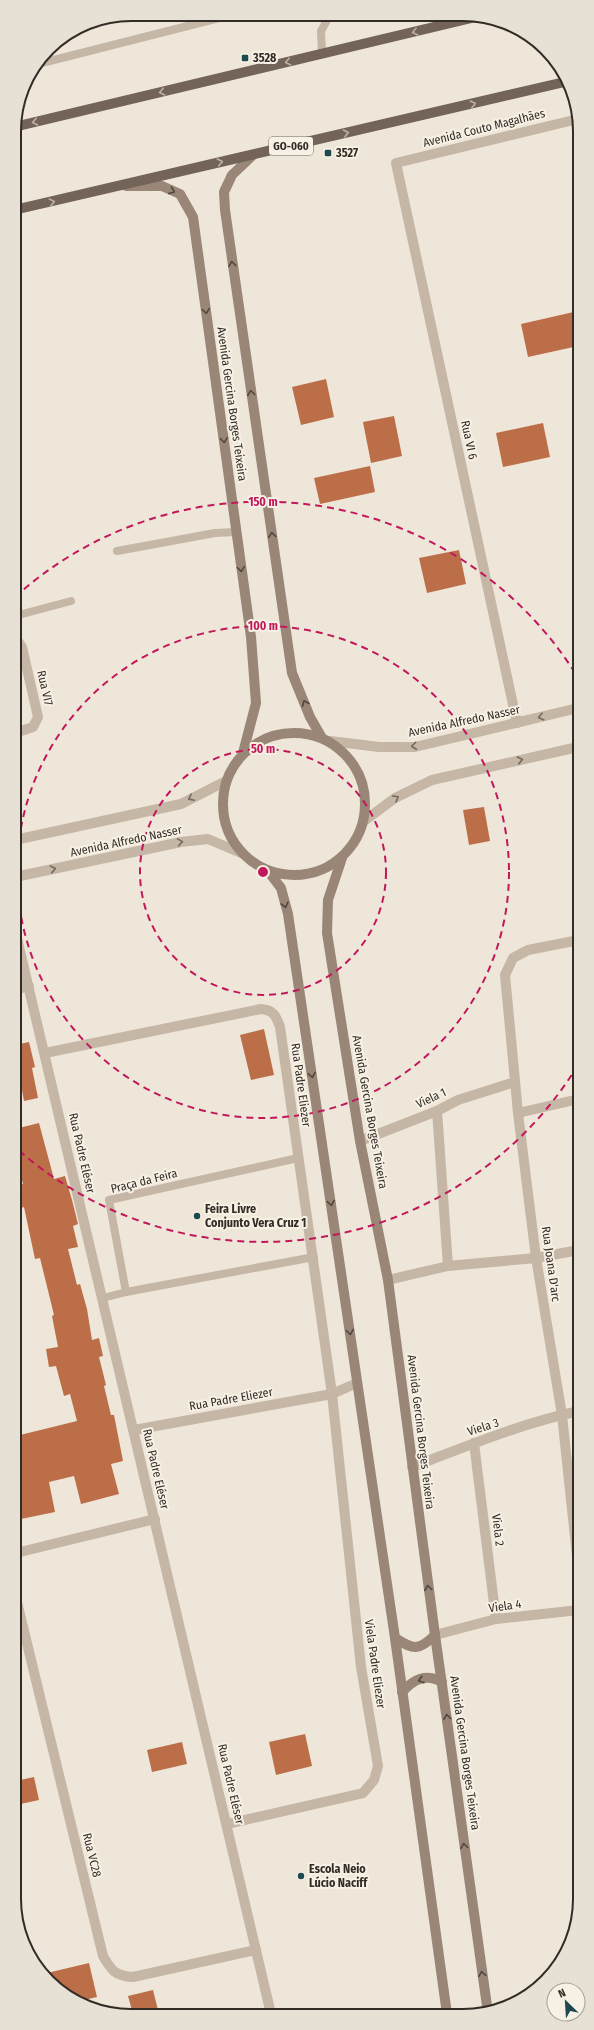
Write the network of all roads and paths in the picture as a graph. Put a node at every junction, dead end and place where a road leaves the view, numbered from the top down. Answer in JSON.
{"nodes":[{"id":1,"x":207,"y":21,"type":"edge"},
{"id":2,"x":327,"y":21,"type":"edge"},
{"id":3,"x":459,"y":21,"type":"edge"},
{"id":4,"x":322,"y":54,"type":"junction"},
{"id":5,"x":46,"y":62,"type":"edge"},
{"id":6,"x":562,"y":83,"type":"edge"},
{"id":7,"x":572,"y":120,"type":"edge"},
{"id":8,"x":21,"y":125,"type":"edge"},
{"id":9,"x":253,"y":155,"type":"junction"},
{"id":10,"x":396,"y":163,"type":"joint"},
{"id":11,"x":120,"y":186,"type":"junction"},
{"id":12,"x":21,"y":208,"type":"edge"},
{"id":13,"x":236,"y":532,"type":"junction"},
{"id":14,"x":116,"y":551,"type":"dead end"},
{"id":15,"x":71,"y":601,"type":"dead end"},
{"id":16,"x":21,"y":614,"type":"edge"},
{"id":17,"x":21,"y":646,"type":"edge"},
{"id":18,"x":573,"y":709,"type":"edge"},
{"id":19,"x":517,"y":723,"type":"junction"},
{"id":20,"x":21,"y":731,"type":"edge"},
{"id":21,"x":326,"y":740,"type":"junction"},
{"id":22,"x":573,"y":748,"type":"edge"},
{"id":23,"x":243,"y":754,"type":"junction"},
{"id":24,"x":226,"y":781,"type":"junction"},
{"id":25,"x":364,"y":821,"type":"junction"},
{"id":26,"x":21,"y":839,"type":"edge"},
{"id":27,"x":241,"y":853,"type":"junction"},
{"id":28,"x":342,"y":858,"type":"junction"},
{"id":29,"x":268,"y":871,"type":"junction"},
{"id":30,"x":21,"y":876,"type":"edge"},
{"id":31,"x":573,"y":941,"type":"edge"},
{"id":32,"x":21,"y":954,"type":"edge"},
{"id":33,"x":29,"y":986,"type":"junction"},
{"id":34,"x":21,"y":988,"type":"edge"},
{"id":35,"x":45,"y":1053,"type":"junction"},
{"id":36,"x":515,"y":1082,"type":"junction"},
{"id":37,"x":573,"y":1100,"type":"edge"},
{"id":38,"x":437,"y":1111,"type":"junction"},
{"id":39,"x":518,"y":1113,"type":"junction"},
{"id":40,"x":360,"y":1141,"type":"junction"},
{"id":41,"x":298,"y":1158,"type":"junction"},
{"id":42,"x":573,"y":1251,"type":"edge"},
{"id":43,"x":314,"y":1257,"type":"junction"},
{"id":44,"x":536,"y":1258,"type":"junction"},
{"id":45,"x":448,"y":1266,"type":"junction"},
{"id":46,"x":388,"y":1280,"type":"junction"},
{"id":47,"x":126,"y":1292,"type":"junction"},
{"id":48,"x":103,"y":1298,"type":"junction"},
{"id":49,"x":357,"y":1383,"type":"junction"},
{"id":50,"x":332,"y":1394,"type":"junction"},
{"id":51,"x":573,"y":1412,"type":"edge"},
{"id":52,"x":562,"y":1415,"type":"junction"},
{"id":53,"x":134,"y":1430,"type":"junction"},
{"id":54,"x":474,"y":1443,"type":"junction"},
{"id":55,"x":412,"y":1467,"type":"junction"},
{"id":56,"x":573,"y":1511,"type":"edge"},
{"id":57,"x":155,"y":1520,"type":"junction"},
{"id":58,"x":21,"y":1552,"type":"edge"},
{"id":59,"x":573,"y":1611,"type":"edge"},
{"id":60,"x":21,"y":1619,"type":"edge"},
{"id":61,"x":496,"y":1619,"type":"junction"},
{"id":62,"x":435,"y":1635,"type":"junction"},
{"id":63,"x":395,"y":1638,"type":"junction"},
{"id":64,"x":442,"y":1682,"type":"junction"},
{"id":65,"x":402,"y":1692,"type":"junction"},
{"id":66,"x":227,"y":1824,"type":"junction"},
{"id":67,"x":256,"y":1950,"type":"junction"},
{"id":68,"x":487,"y":2006,"type":"edge"},
{"id":69,"x":270,"y":2009,"type":"edge"},
{"id":70,"x":446,"y":2009,"type":"edge"}],
"edges":[{"from":1,"to":5,"type":"lane"},
{"from":2,"to":4,"type":"lane"},
{"from":3,"to":4,"type":"main road","one_way":true},
{"from":4,"to":8,"type":"main road","one_way":true},
{"from":9,"to":6,"type":"main road","name":"GO-060","number":"GO-060","one_way":true},
{"from":7,"to":10,"type":"street","name":"Avenida Couto Magalhães"},
{"from":11,"to":9,"type":"main road","name":"GO-060","number":"GO-060","one_way":true},
{"from":21,"to":9,"type":"main road","name":"Avenida Gercina Borges Teixeira","one_way":true},
{"from":10,"to":19,"type":"street","name":"Rua VI 6"},
{"from":12,"to":11,"type":"main road","name":"GO-060","number":"GO-060","one_way":true},
{"from":11,"to":13,"type":"main road","name":"Avenida Gercina Borges Teixeira","one_way":true},
{"from":13,"to":14,"type":"lane"},
{"from":13,"to":23,"type":"main road","name":"Avenida Gercina Borges Teixeira","one_way":true},
{"from":15,"to":16,"type":"lane"},
{"from":17,"to":20,"type":"street","name":"Rua VI7"},
{"from":18,"to":19,"type":"street","name":"Avenida Alfredo Nasser","one_way":true},
{"from":19,"to":21,"type":"street","name":"Avenida Alfredo Nasser","one_way":true},
{"from":21,"to":23,"type":"main road"},
{"from":21,"to":25,"type":"main road"},
{"from":25,"to":22,"type":"street","one_way":true},
{"from":23,"to":24,"type":"main road"},
{"from":24,"to":26,"type":"street","name":"Avenida Alfredo Nasser","one_way":true},
{"from":24,"to":27,"type":"main road"},
{"from":25,"to":28,"type":"main road"},
{"from":27,"to":29,"type":"main road"},
{"from":30,"to":27,"type":"street","name":"Avenida Alfredo Nasser","one_way":true},
{"from":28,"to":29,"type":"main road"},
{"from":28,"to":40,"type":"main road","name":"Avenida Gercina Borges Teixeira"},
{"from":29,"to":49,"type":"main road","one_way":true},
{"from":31,"to":36,"type":"street","name":"Rua Joana D'arc"},
{"from":32,"to":33,"type":"street","name":"Rua Padre Eléser"},
{"from":33,"to":34,"type":"street"},
{"from":33,"to":35,"type":"street","name":"Rua Padre Eléser"},
{"from":35,"to":41,"type":"street","name":"Rua Padre Eliezer"},
{"from":35,"to":48,"type":"street","name":"Rua Padre Eléser"},
{"from":36,"to":38,"type":"street","name":"Viela 1"},
{"from":36,"to":39,"type":"street","name":"Rua Joana D'arc"},
{"from":37,"to":39,"type":"street"},
{"from":38,"to":40,"type":"street","name":"Viela 1"},
{"from":38,"to":45,"type":"street"},
{"from":39,"to":44,"type":"street","name":"Rua Joana D'arc"},
{"from":40,"to":46,"type":"main road","name":"Avenida Gercina Borges Teixeira"},
{"from":41,"to":43,"type":"street","name":"Rua Padre Eliezer"},
{"from":41,"to":47,"type":"lane","name":"Praça da Feira"},
{"from":42,"to":44,"type":"street"},
{"from":43,"to":47,"type":"lane"},
{"from":43,"to":50,"type":"street","name":"Rua Padre Eliezer"},
{"from":44,"to":45,"type":"street"},
{"from":44,"to":52,"type":"street","name":"Rua Joana D'arc"},
{"from":45,"to":46,"type":"street"},
{"from":46,"to":55,"type":"main road","name":"Avenida Gercina Borges Teixeira"},
{"from":47,"to":48,"type":"lane"},
{"from":48,"to":53,"type":"street","name":"Rua Padre Eléser"},
{"from":49,"to":50,"type":"street","name":"Rua Padre Eliezer"},
{"from":49,"to":63,"type":"main road"},
{"from":50,"to":53,"type":"street","name":"Rua Padre Eliezer"},
{"from":50,"to":66,"type":"street","name":"Viela Padre Eliezer"},
{"from":51,"to":52,"type":"street","name":"Viela 3"},
{"from":52,"to":54,"type":"street","name":"Viela 3"},
{"from":52,"to":56,"type":"street","name":"Rua Joana D'arc"},
{"from":53,"to":57,"type":"street","name":"Rua Padre Eléser"},
{"from":54,"to":55,"type":"street","name":"Viela 3"},
{"from":54,"to":61,"type":"street","name":"Viela 2"},
{"from":62,"to":55,"type":"main road","name":"Avenida Gercina Borges Teixeira","one_way":true},
{"from":57,"to":58,"type":"street"},
{"from":57,"to":66,"type":"street","name":"Rua Padre Eléser"},
{"from":59,"to":61,"type":"street","name":"Viela 4"},
{"from":60,"to":67,"type":"street","name":"Rua VC28"},
{"from":61,"to":62,"type":"street","name":"Viela 4"},
{"from":62,"to":63,"type":"main road"},
{"from":62,"to":64,"type":"main road","name":"Avenida Gercina Borges Teixeira"},
{"from":63,"to":65,"type":"main road"},
{"from":64,"to":65,"type":"main road","one_way":true},
{"from":68,"to":64,"type":"main road","name":"Avenida Gercina Borges Teixeira","one_way":true},
{"from":65,"to":70,"type":"main road"},
{"from":66,"to":67,"type":"street","name":"Rua Padre Eléser"},
{"from":67,"to":69,"type":"street","name":"Rua Padre Eléser"}]}
